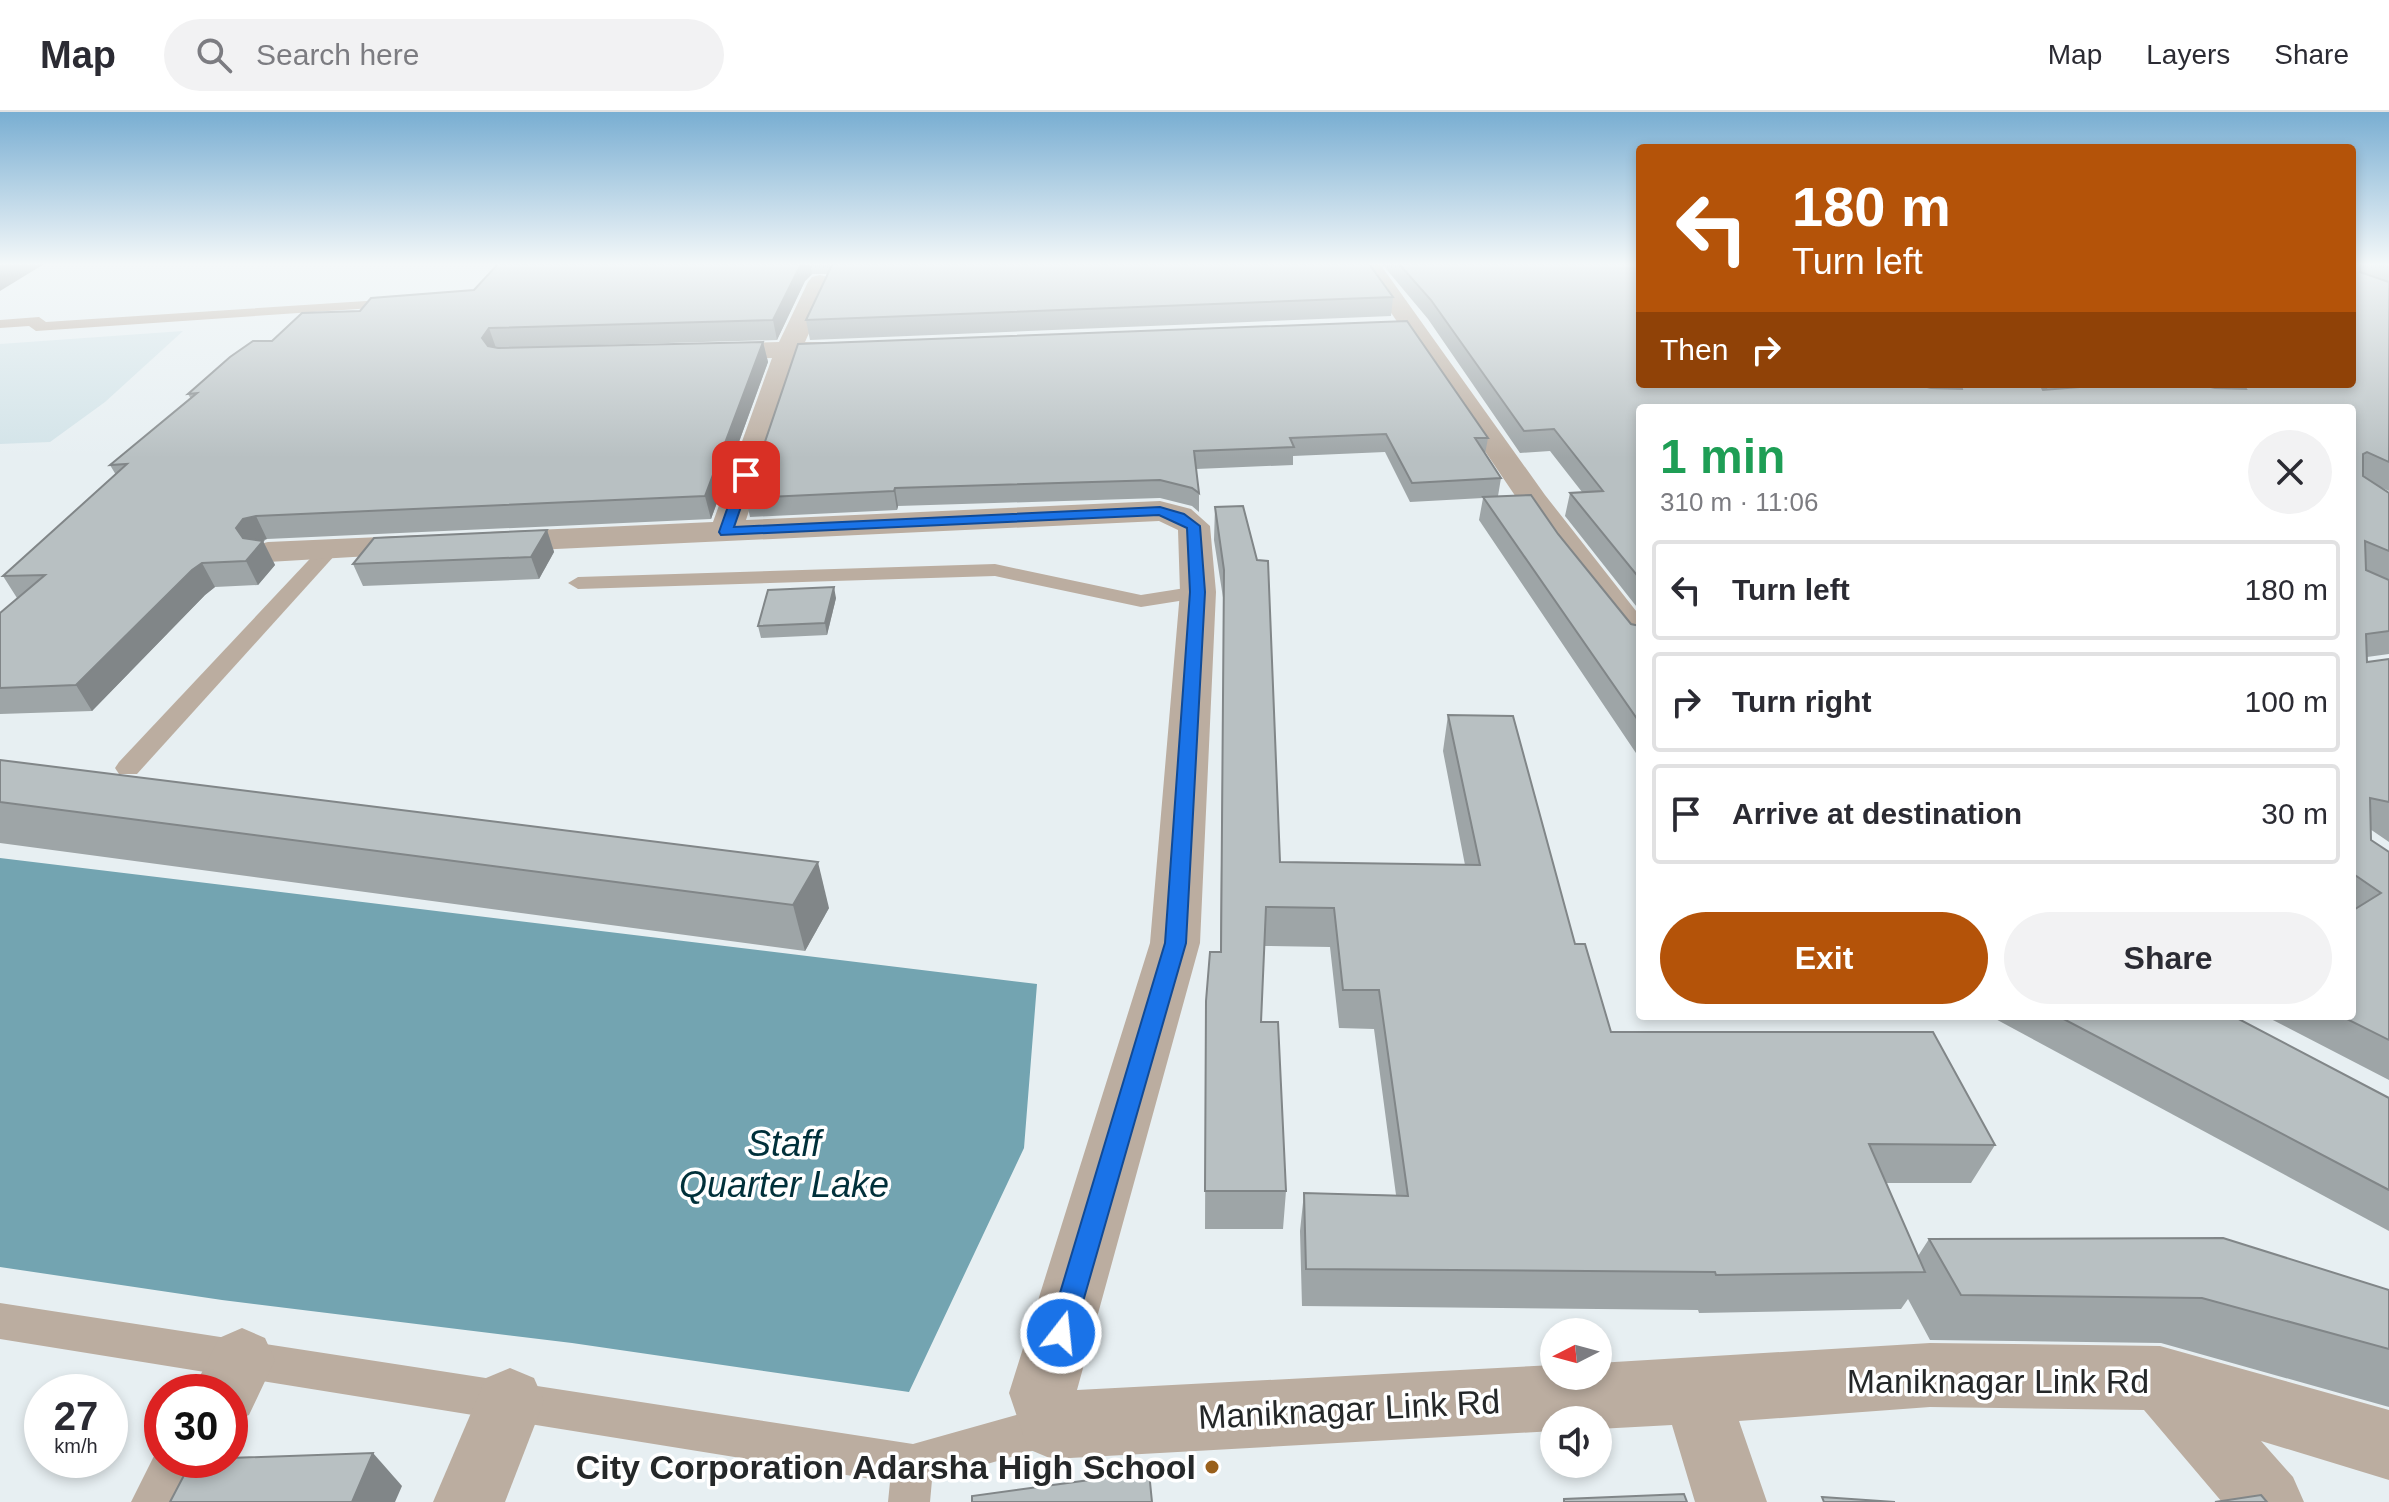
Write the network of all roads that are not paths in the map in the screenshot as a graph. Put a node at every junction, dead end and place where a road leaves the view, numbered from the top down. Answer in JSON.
{"nodes":[{"id":1,"x":798,"y":329,"type":"edge"},
{"id":2,"x":1419,"y":329,"type":"edge"},
{"id":3,"x":882,"y":347,"type":"edge"},
{"id":4,"x":788,"y":351,"type":"junction"},
{"id":5,"x":678,"y":353,"type":"edge"},
{"id":6,"x":726,"y":532,"type":"junction"},
{"id":7,"x":329,"y":550,"type":"junction"},
{"id":8,"x":268,"y":552,"type":"dead end"},
{"id":9,"x":578,"y":583,"type":"dead end"},
{"id":10,"x":1198,"y":592,"type":"junction"},
{"id":11,"x":1636,"y":634,"type":"edge"},
{"id":12,"x":128,"y":768,"type":"dead end"},
{"id":13,"x":0,"y":1321,"type":"edge"},
{"id":14,"x":225,"y":1374,"type":"edge"},
{"id":15,"x":248,"y":1377,"type":"edge"},
{"id":16,"x":2160,"y":1378,"type":"junction"},
{"id":17,"x":1695,"y":1391,"type":"junction"},
{"id":18,"x":510,"y":1401,"type":"junction"},
{"id":19,"x":1052,"y":1425,"type":"junction"},
{"id":20,"x":2389,"y":1445,"type":"edge"},
{"id":21,"x":180,"y":1478,"type":"edge"},
{"id":22,"x":911,"y":1484,"type":"edge"},
{"id":23,"x":167,"y":1502,"type":"edge"},
{"id":24,"x":469,"y":1502,"type":"edge"},
{"id":25,"x":1731,"y":1502,"type":"edge"},
{"id":26,"x":2268,"y":1502,"type":"edge"}],
"edges":[{"from":1,"to":4,"type":"street"},
{"from":2,"to":11,"type":"street"},
{"from":3,"to":4,"type":"street"},
{"from":4,"to":5,"type":"street"},
{"from":4,"to":6,"type":"street"},
{"from":6,"to":7,"type":"street"},
{"from":6,"to":10,"type":"street"},
{"from":7,"to":8,"type":"street"},
{"from":7,"to":12,"type":"lane"},
{"from":9,"to":10,"type":"lane"},
{"from":10,"to":19,"type":"street"},
{"from":13,"to":14,"type":"lane"},
{"from":15,"to":18,"type":"lane"},
{"from":16,"to":17,"type":"street","name":"Maniknagar Link Rd"},
{"from":16,"to":20,"type":"street","name":"Maniknagar Link Rd"},
{"from":16,"to":26,"type":"street"},
{"from":17,"to":19,"type":"street","name":"Maniknagar Link Rd"},
{"from":17,"to":25,"type":"street"},
{"from":18,"to":22,"type":"lane"},
{"from":18,"to":24,"type":"street"},
{"from":19,"to":22,"type":"lane"},
{"from":21,"to":23,"type":"street"}]}
